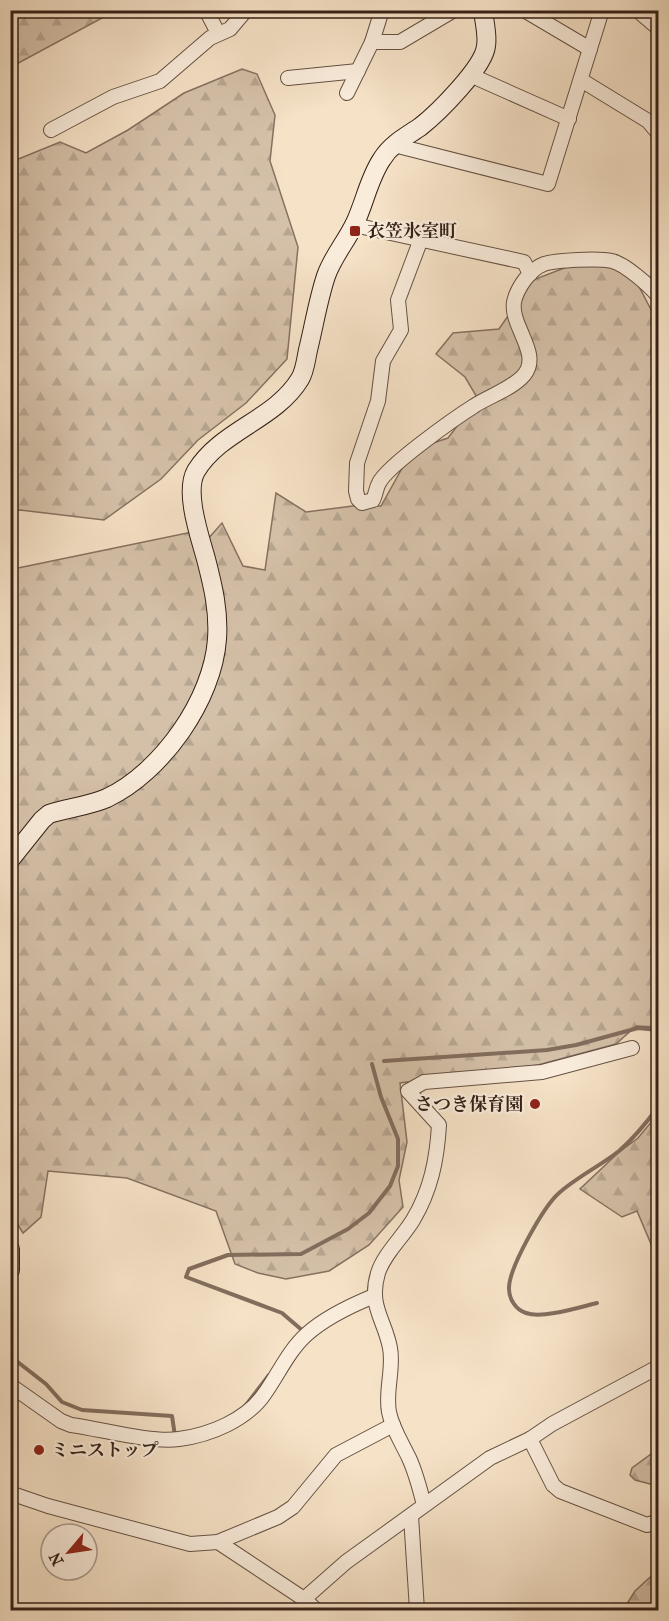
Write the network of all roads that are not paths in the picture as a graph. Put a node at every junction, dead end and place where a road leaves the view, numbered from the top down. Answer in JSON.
{"nodes":[{"id":1,"x":206,"y":10,"type":"edge"},
{"id":2,"x":246,"y":10,"type":"edge"},
{"id":3,"x":382,"y":10,"type":"edge"},
{"id":4,"x":454,"y":10,"type":"edge"},
{"id":5,"x":483,"y":10,"type":"edge"},
{"id":6,"x":524,"y":10,"type":"edge"},
{"id":7,"x":602,"y":10,"type":"edge"},
{"id":8,"x":637,"y":10,"type":"edge"},
{"id":9,"x":658,"y":28,"type":"edge"},
{"id":10,"x":218,"y":33,"type":"junction"},
{"id":11,"x":372,"y":42,"type":"junction"},
{"id":12,"x":590,"y":49,"type":"junction"},
{"id":13,"x":358,"y":71,"type":"junction"},
{"id":14,"x":470,"y":75,"type":"junction"},
{"id":15,"x":288,"y":78,"type":"dead end"},
{"id":16,"x":581,"y":80,"type":"junction"},
{"id":17,"x":347,"y":93,"type":"dead end"},
{"id":18,"x":569,"y":119,"type":"junction"},
{"id":19,"x":51,"y":130,"type":"dead end"},
{"id":20,"x":658,"y":133,"type":"edge"},
{"id":21,"x":394,"y":145,"type":"junction"},
{"id":22,"x":354,"y":225,"type":"junction"},
{"id":23,"x":421,"y":239,"type":"junction"},
{"id":24,"x":530,"y":274,"type":"junction"},
{"id":25,"x":658,"y":296,"type":"edge"},
{"id":26,"x":10,"y":860,"type":"edge"},
{"id":27,"x":632,"y":1048,"type":"dead end"},
{"id":28,"x":10,"y":1249,"type":"edge"},
{"id":29,"x":10,"y":1270,"type":"edge"},
{"id":30,"x":374,"y":1296,"type":"junction"},
{"id":31,"x":658,"y":1367,"type":"edge"},
{"id":32,"x":10,"y":1385,"type":"edge"},
{"id":33,"x":393,"y":1425,"type":"junction"},
{"id":34,"x":530,"y":1439,"type":"junction"},
{"id":35,"x":10,"y":1493,"type":"edge"},
{"id":36,"x":424,"y":1505,"type":"junction"},
{"id":37,"x":411,"y":1516,"type":"junction"},
{"id":38,"x":658,"y":1521,"type":"edge"},
{"id":39,"x":218,"y":1542,"type":"junction"},
{"id":40,"x":304,"y":1599,"type":"junction"},
{"id":41,"x":316,"y":1611,"type":"edge"},
{"id":42,"x":417,"y":1611,"type":"edge"}],
"edges":[{"from":1,"to":10,"type":"street"},
{"from":2,"to":10,"type":"street"},
{"from":3,"to":11,"type":"street"},
{"from":4,"to":11,"type":"street"},
{"from":5,"to":14,"type":"street"},
{"from":6,"to":12,"type":"street"},
{"from":7,"to":12,"type":"street"},
{"from":8,"to":9,"type":"street"},
{"from":10,"to":19,"type":"street"},
{"from":11,"to":13,"type":"street"},
{"from":12,"to":16,"type":"street"},
{"from":13,"to":15,"type":"street"},
{"from":13,"to":17,"type":"street"},
{"from":14,"to":18,"type":"street"},
{"from":14,"to":21,"type":"street"},
{"from":16,"to":18,"type":"street"},
{"from":16,"to":20,"type":"street"},
{"from":18,"to":21,"type":"street"},
{"from":21,"to":22,"type":"street"},
{"from":22,"to":23,"type":"street"},
{"from":22,"to":26,"type":"street"},
{"from":23,"to":24,"type":"street"},
{"from":23,"to":24,"type":"street"},
{"from":24,"to":25,"type":"street"},
{"from":27,"to":30,"type":"street"},
{"from":28,"to":29,"type":"street"},
{"from":30,"to":32,"type":"street"},
{"from":30,"to":33,"type":"street"},
{"from":31,"to":34,"type":"street"},
{"from":33,"to":36,"type":"street"},
{"from":33,"to":39,"type":"street"},
{"from":34,"to":36,"type":"street"},
{"from":34,"to":38,"type":"street"},
{"from":35,"to":39,"type":"street"},
{"from":36,"to":37,"type":"street"},
{"from":37,"to":40,"type":"street"},
{"from":37,"to":42,"type":"street"},
{"from":39,"to":40,"type":"street"},
{"from":40,"to":41,"type":"street"}]}
